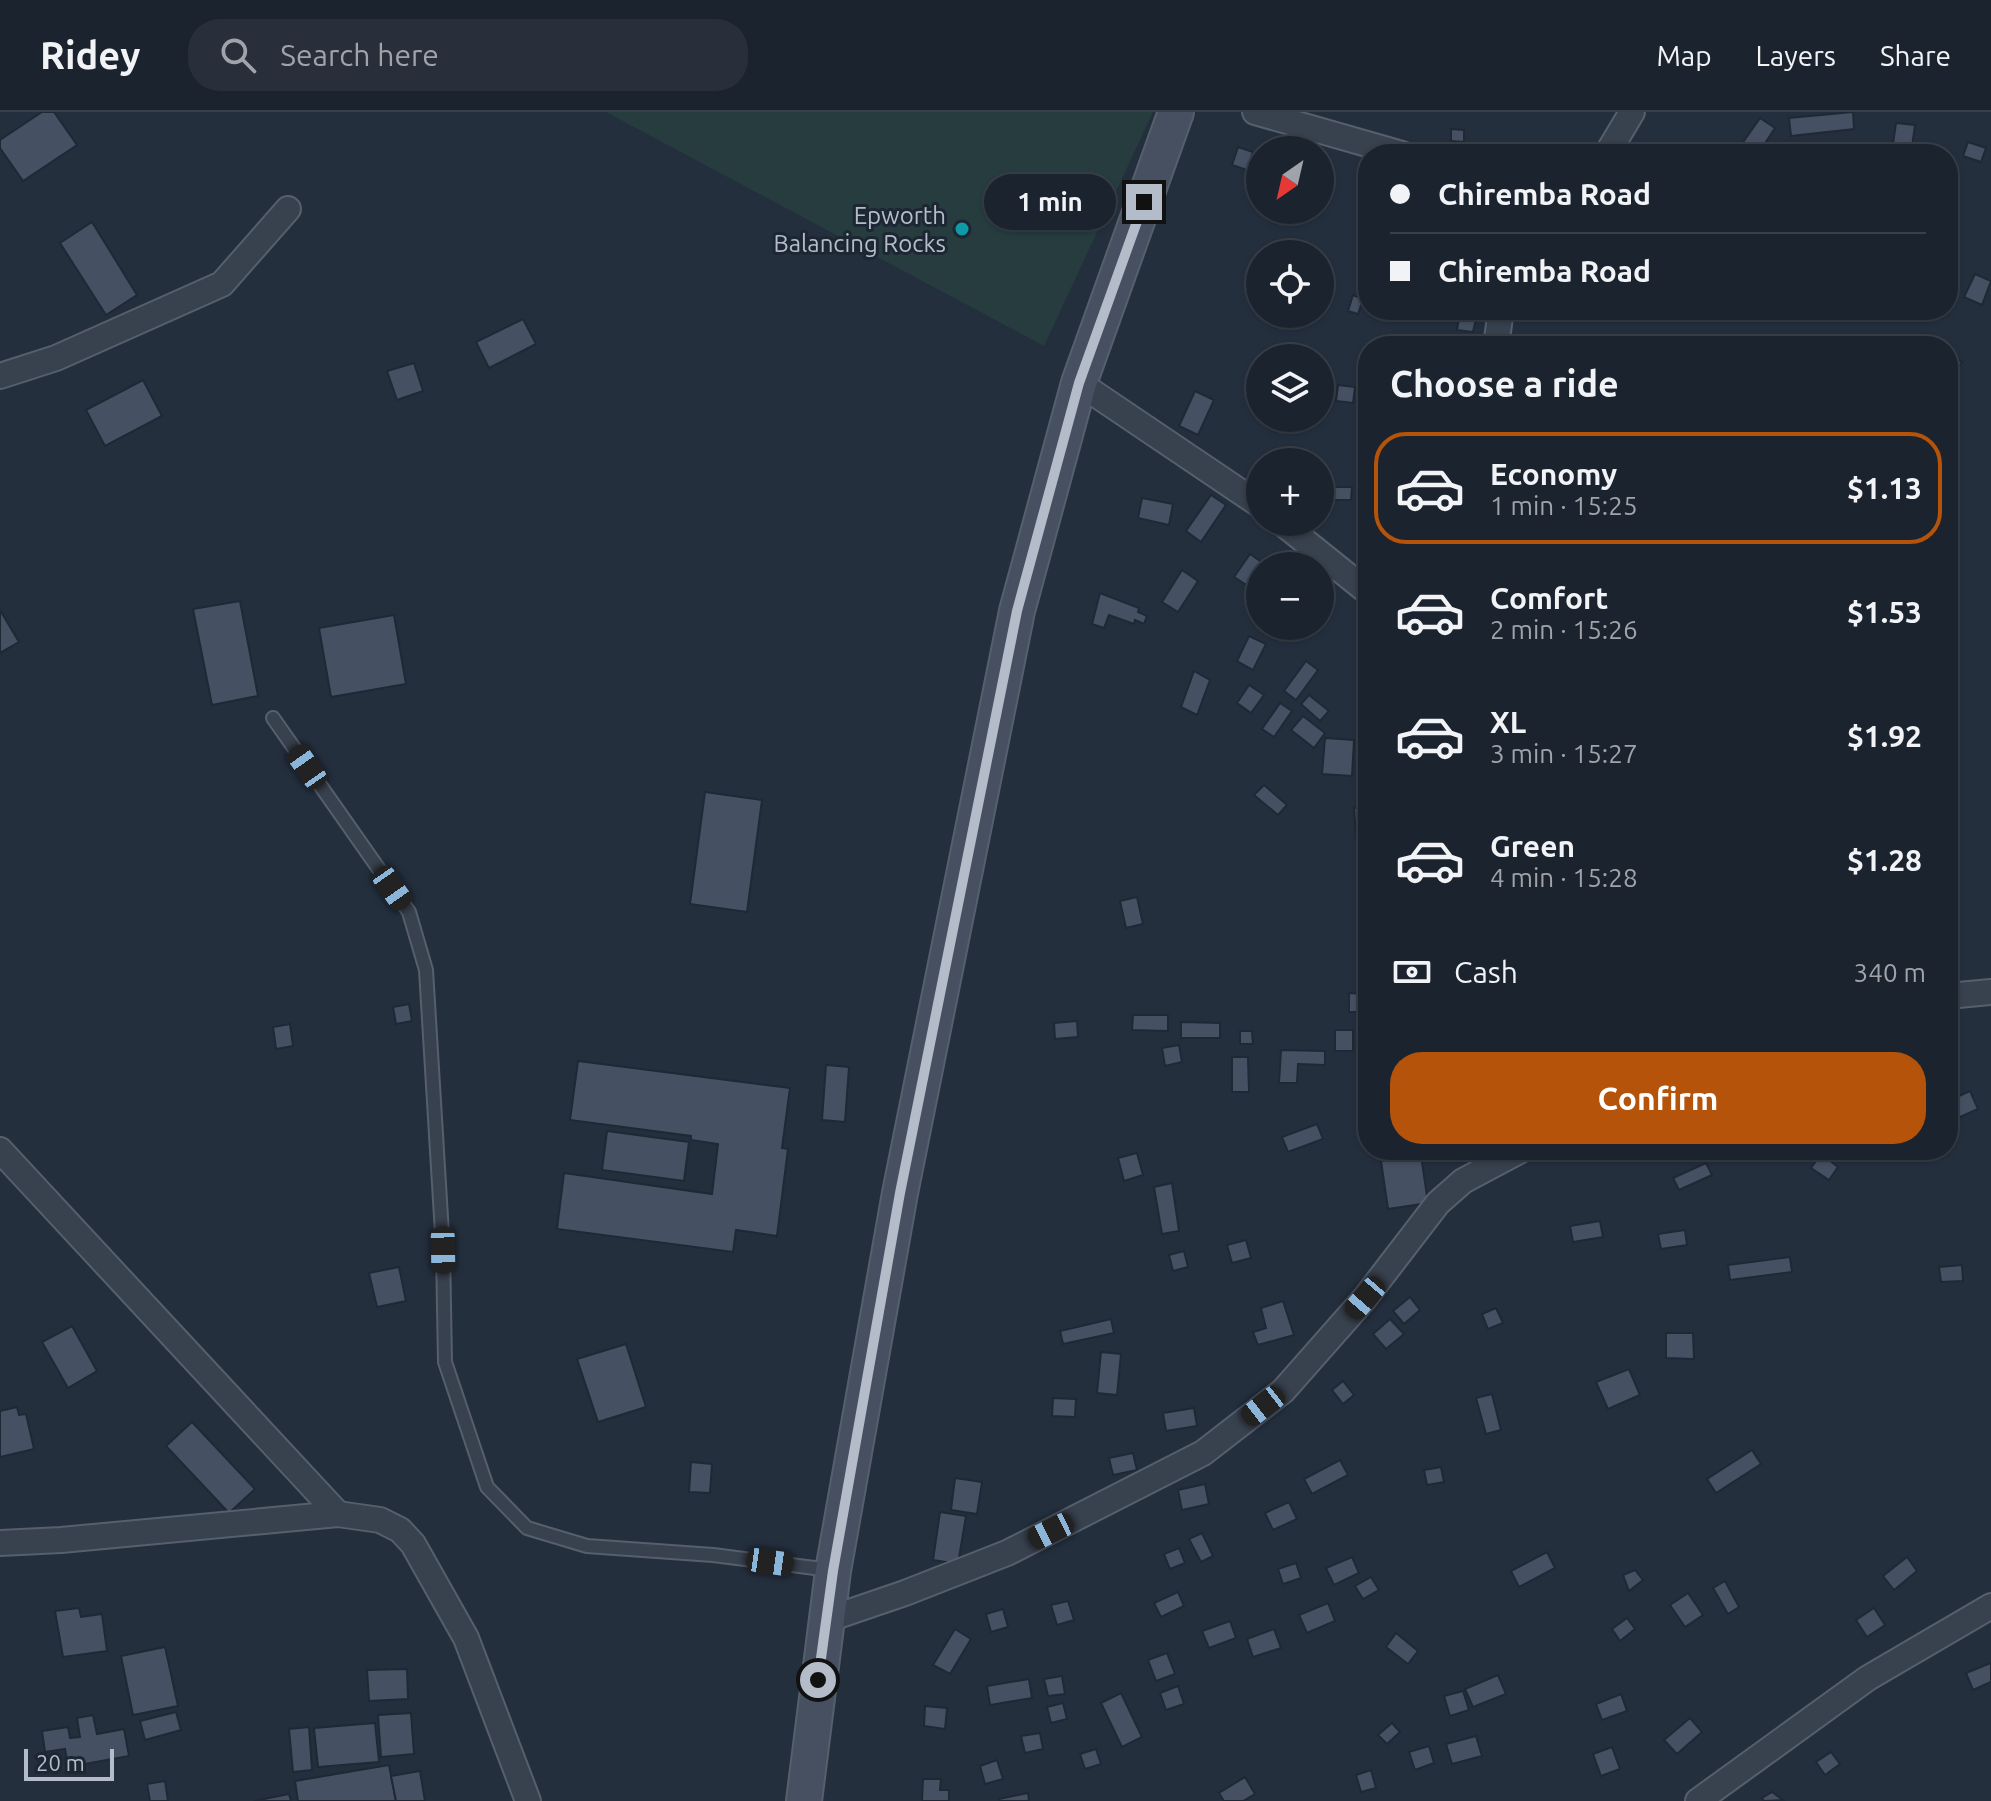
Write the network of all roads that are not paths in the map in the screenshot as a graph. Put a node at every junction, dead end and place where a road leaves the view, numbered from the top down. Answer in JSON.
{"nodes":[{"id":1,"x":1176,"y":112,"type":"edge"},
{"id":2,"x":1255,"y":112,"type":"edge"},
{"id":3,"x":1632,"y":112,"type":"edge"},
{"id":4,"x":1367,"y":144,"type":"edge"},
{"id":5,"x":1613,"y":144,"type":"edge"},
{"id":6,"x":288,"y":209,"type":"dead end"},
{"id":7,"x":0,"y":376,"type":"edge"},
{"id":8,"x":1079,"y":383,"type":"junction"},
{"id":9,"x":1246,"y":496,"type":"edge"},
{"id":10,"x":1298,"y":536,"type":"edge"},
{"id":11,"x":1358,"y":584,"type":"edge"},
{"id":12,"x":273,"y":718,"type":"dead end"},
{"id":13,"x":1991,"y":992,"type":"edge"},
{"id":14,"x":1958,"y":995,"type":"edge"},
{"id":15,"x":0,"y":1150,"type":"edge"},
{"id":16,"x":1501,"y":1160,"type":"edge"},
{"id":17,"x":338,"y":1514,"type":"junction"},
{"id":18,"x":0,"y":1543,"type":"edge"},
{"id":19,"x":833,"y":1571,"type":"junction"},
{"id":20,"x":1991,"y":1606,"type":"edge"},
{"id":21,"x":826,"y":1620,"type":"junction"},
{"id":22,"x":528,"y":1801,"type":"edge"},
{"id":23,"x":804,"y":1801,"type":"edge"},
{"id":24,"x":1698,"y":1801,"type":"edge"}],
"edges":[{"from":1,"to":8,"type":"main road"},
{"from":2,"to":4,"type":"street"},
{"from":3,"to":5,"type":"street"},
{"from":6,"to":7,"type":"street"},
{"from":8,"to":9,"type":"street"},
{"from":8,"to":19,"type":"main road"},
{"from":10,"to":11,"type":"street"},
{"from":12,"to":19,"type":"lane"},
{"from":13,"to":14,"type":"street"},
{"from":15,"to":17,"type":"street"},
{"from":16,"to":21,"type":"street"},
{"from":17,"to":18,"type":"street"},
{"from":17,"to":22,"type":"street"},
{"from":19,"to":21,"type":"main road"},
{"from":20,"to":24,"type":"street"},
{"from":21,"to":23,"type":"main road"}]}
